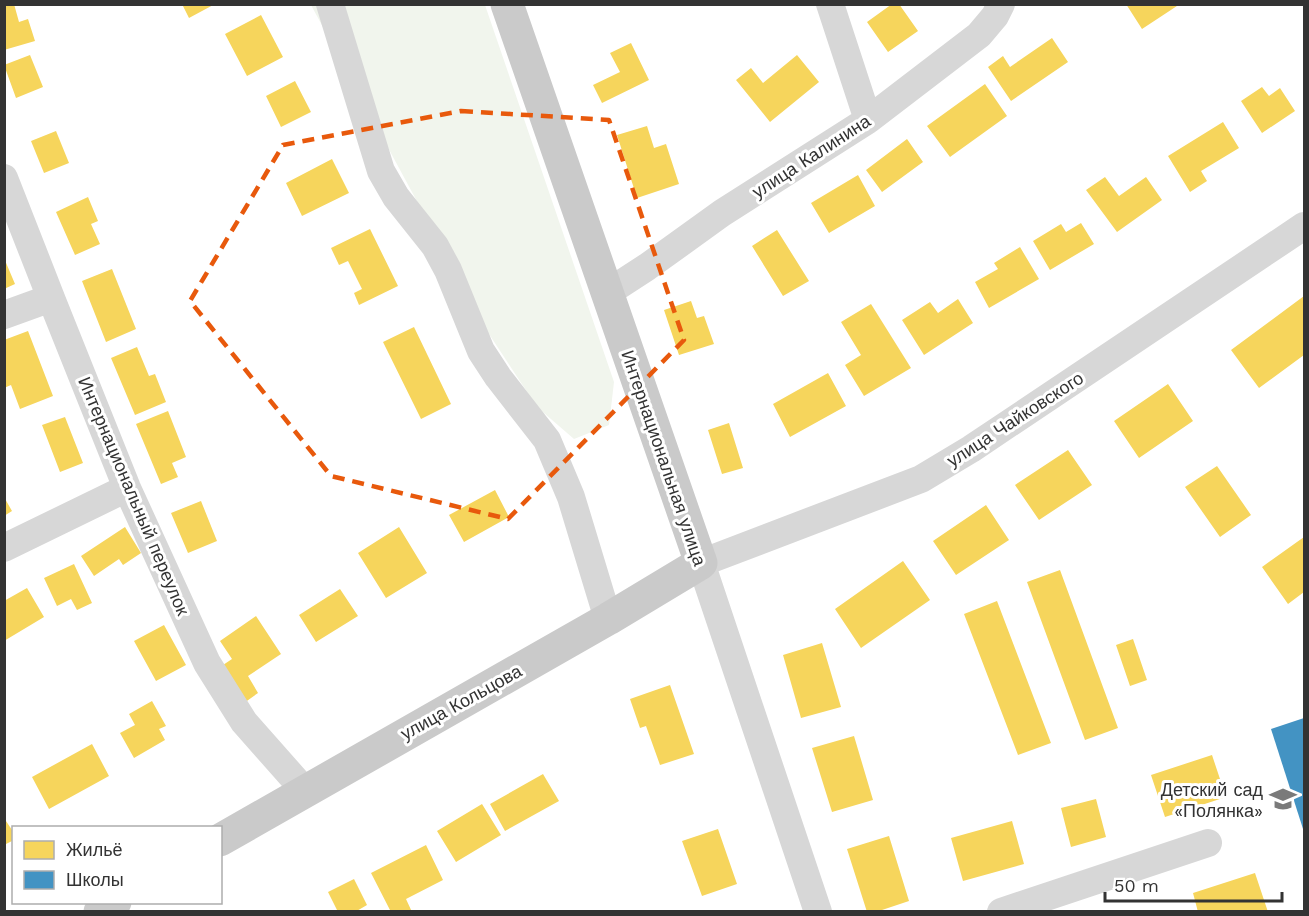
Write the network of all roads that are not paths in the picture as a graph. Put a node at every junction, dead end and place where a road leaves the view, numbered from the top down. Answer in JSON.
{"nodes":[{"id":1,"x":330,"y":4,"type":"edge"},
{"id":2,"x":507,"y":4,"type":"edge"},
{"id":3,"x":830,"y":4,"type":"edge"},
{"id":4,"x":1001,"y":4,"type":"edge"},
{"id":5,"x":868,"y":120,"type":"junction"},
{"id":6,"x":4,"y":178,"type":"edge"},
{"id":7,"x":1305,"y":226,"type":"edge"},
{"id":8,"x":607,"y":293,"type":"junction"},
{"id":9,"x":51,"y":298,"type":"junction"},
{"id":10,"x":4,"y":315,"type":"edge"},
{"id":11,"x":128,"y":488,"type":"junction"},
{"id":12,"x":4,"y":548,"type":"edge"},
{"id":13,"x":700,"y":563,"type":"junction"},
{"id":14,"x":608,"y":619,"type":"junction"},
{"id":15,"x":305,"y":792,"type":"junction"},
{"id":16,"x":222,"y":839,"type":"edge"},
{"id":17,"x":1208,"y":843,"type":"dead end"},
{"id":18,"x":113,"y":904,"type":"edge"},
{"id":19,"x":100,"y":912,"type":"edge"},
{"id":20,"x":818,"y":912,"type":"edge"},
{"id":21,"x":1001,"y":912,"type":"edge"}],
"edges":[{"from":1,"to":14,"type":"street"},
{"from":2,"to":8,"type":"main road","name":"Интернациональная улица"},
{"from":3,"to":5,"type":"street"},
{"from":4,"to":5,"type":"street","name":"улица Калинина"},
{"from":5,"to":8,"type":"street","name":"улица Калинина"},
{"from":6,"to":9,"type":"street","name":"Интернациональный переулок"},
{"from":7,"to":13,"type":"street","name":"улица Чайковского"},
{"from":8,"to":13,"type":"main road","name":"Интернациональная улица"},
{"from":9,"to":10,"type":"street"},
{"from":9,"to":11,"type":"street","name":"Интернациональный переулок"},
{"from":11,"to":12,"type":"street"},
{"from":11,"to":15,"type":"street","name":"Интернациональный переулок"},
{"from":13,"to":14,"type":"main road","name":"улица Кольцова"},
{"from":13,"to":20,"type":"street","name":"Интернациональная улица"},
{"from":14,"to":15,"type":"main road","name":"улица Кольцова"},
{"from":15,"to":16,"type":"main road","name":"улица Кольцова"},
{"from":17,"to":21,"type":"street"},
{"from":18,"to":19,"type":"main road"}]}
